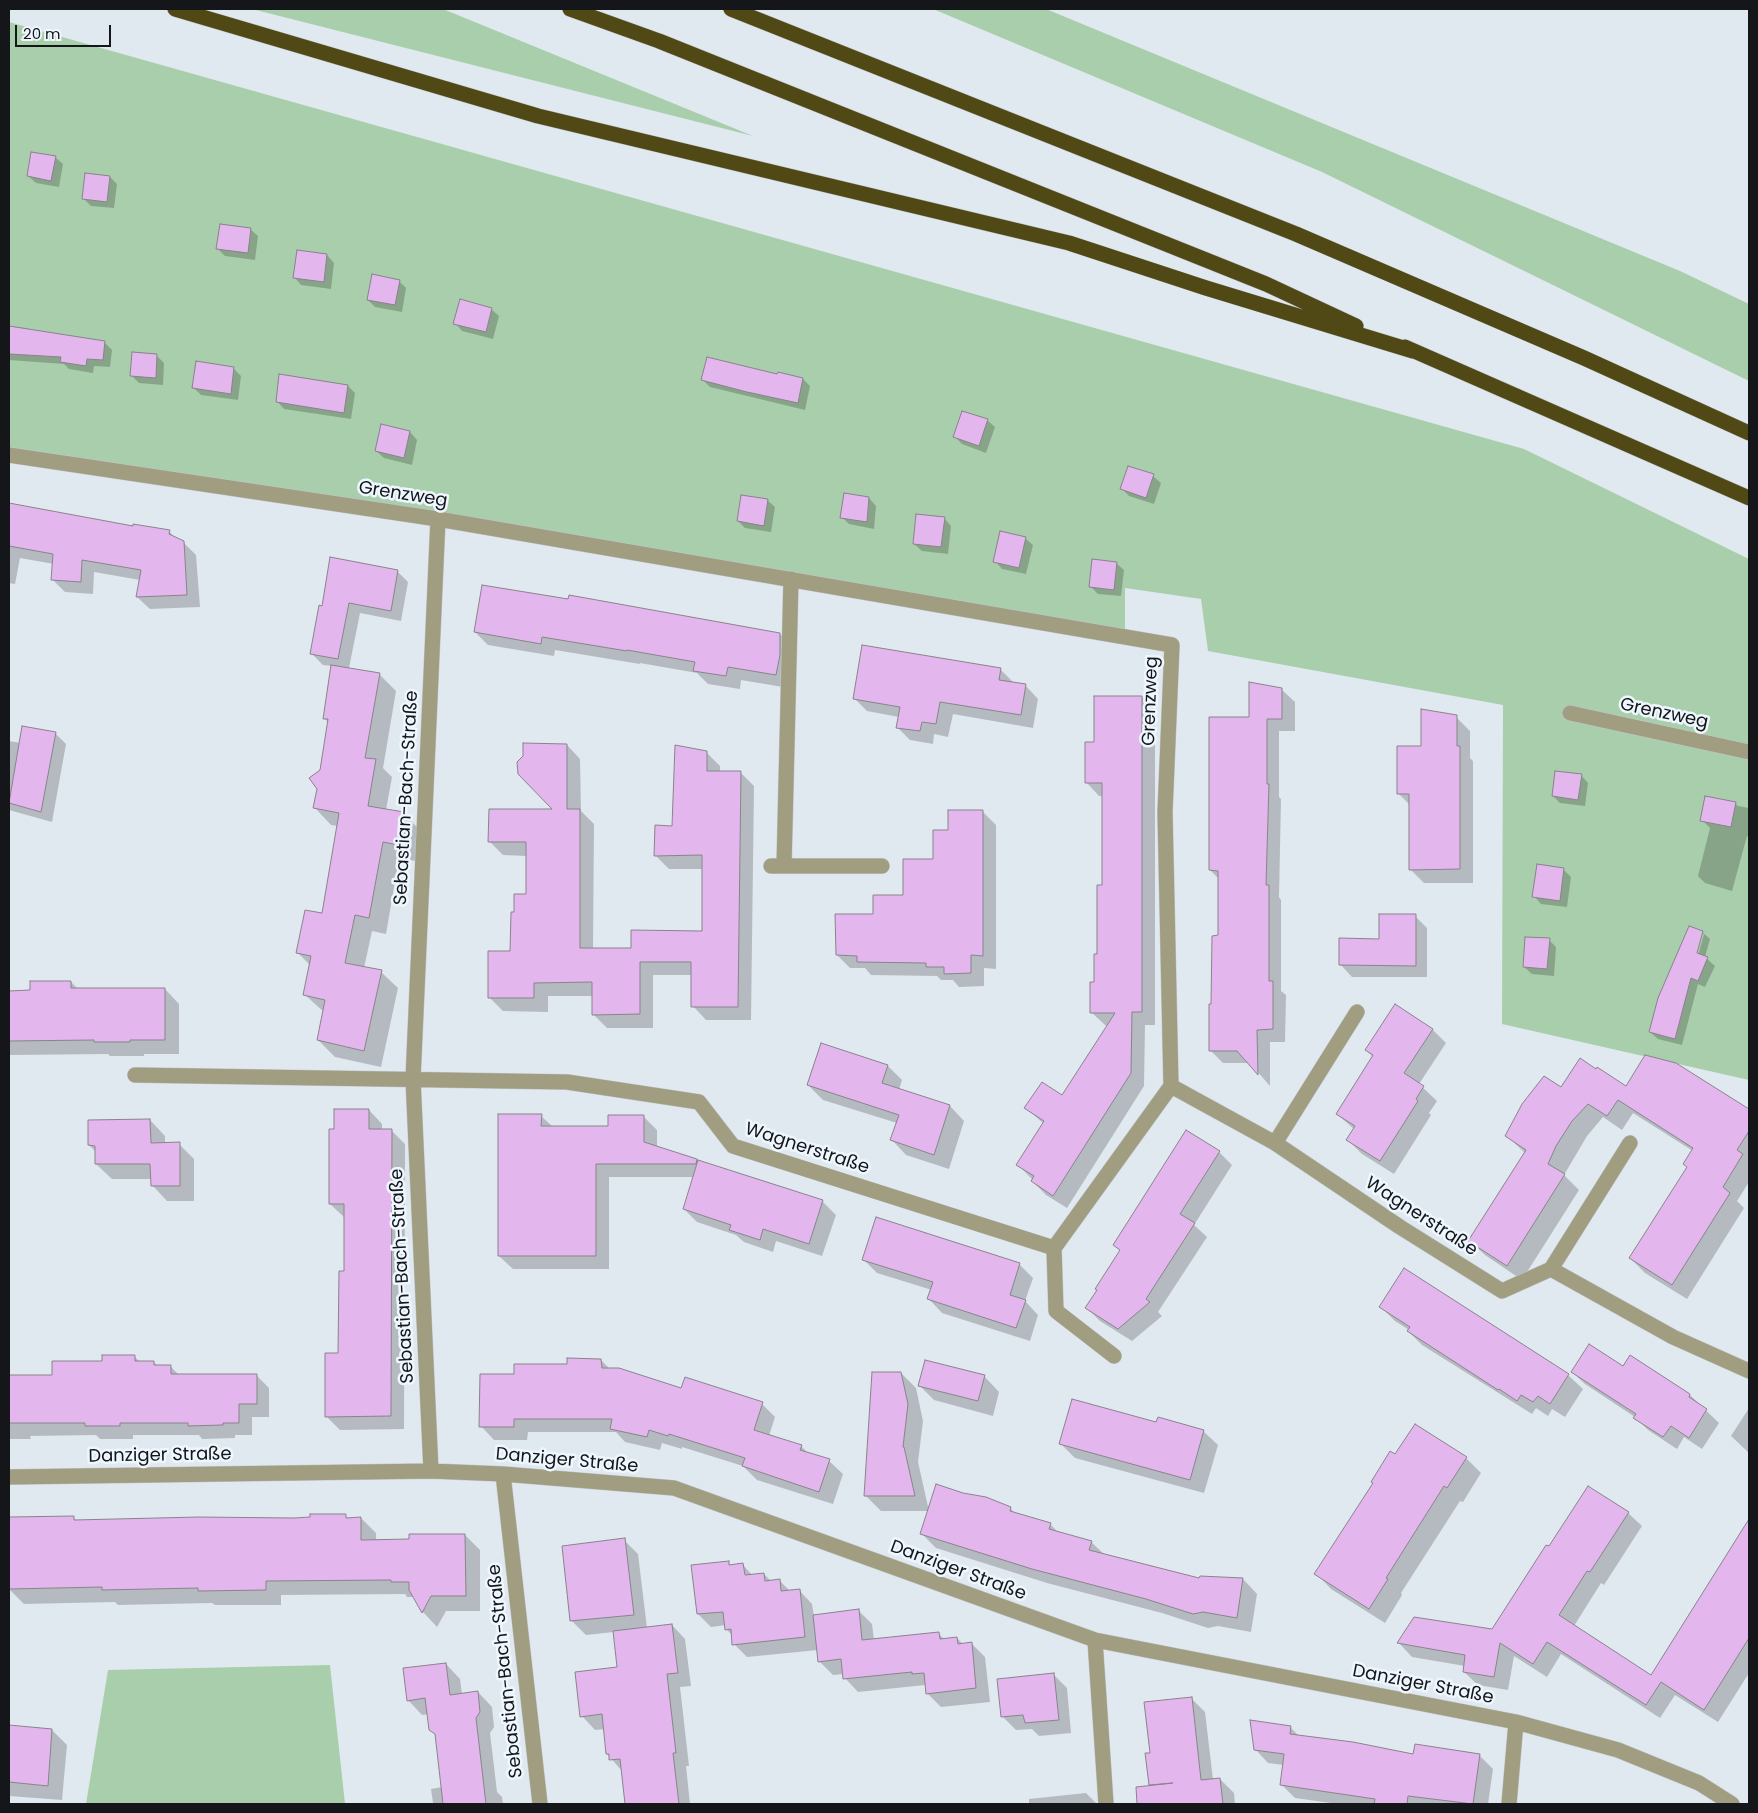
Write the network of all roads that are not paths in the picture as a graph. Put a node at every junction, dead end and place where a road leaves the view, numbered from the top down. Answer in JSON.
{"nodes":[{"id":1,"x":175,"y":9,"type":"edge"},
{"id":2,"x":570,"y":9,"type":"edge"},
{"id":3,"x":731,"y":9,"type":"edge"},
{"id":4,"x":1413,"y":351,"type":"junction"},
{"id":5,"x":1749,"y":432,"type":"edge"},
{"id":6,"x":9,"y":455,"type":"edge"},
{"id":7,"x":1749,"y":498,"type":"edge"},
{"id":8,"x":438,"y":519,"type":"junction"},
{"id":9,"x":790,"y":579,"type":"junction"},
{"id":10,"x":1570,"y":713,"type":"dead end"},
{"id":11,"x":1749,"y":752,"type":"edge"},
{"id":12,"x":882,"y":866,"type":"dead end"},
{"id":13,"x":1357,"y":1012,"type":"dead end"},
{"id":14,"x":136,"y":1075,"type":"dead end"},
{"id":15,"x":413,"y":1079,"type":"junction"},
{"id":16,"x":1171,"y":1086,"type":"junction"},
{"id":17,"x":1630,"y":1142,"type":"dead end"},
{"id":18,"x":1275,"y":1143,"type":"junction"},
{"id":19,"x":1054,"y":1248,"type":"junction"},
{"id":20,"x":1551,"y":1269,"type":"junction"},
{"id":21,"x":1114,"y":1356,"type":"dead end"},
{"id":22,"x":1749,"y":1371,"type":"edge"},
{"id":23,"x":431,"y":1471,"type":"junction"},
{"id":24,"x":503,"y":1474,"type":"junction"},
{"id":25,"x":9,"y":1477,"type":"edge"},
{"id":26,"x":1095,"y":1640,"type":"junction"},
{"id":27,"x":1516,"y":1722,"type":"junction"},
{"id":28,"x":540,"y":1804,"type":"edge"},
{"id":29,"x":1106,"y":1804,"type":"edge"},
{"id":30,"x":1509,"y":1804,"type":"edge"},
{"id":31,"x":1732,"y":1804,"type":"edge"}],
"edges":[{"from":1,"to":4,"type":"highway"},
{"from":2,"to":4,"type":"highway"},
{"from":3,"to":5,"type":"highway"},
{"from":4,"to":7,"type":"highway"},
{"from":6,"to":8,"type":"street","name":"Grenzweg"},
{"from":8,"to":9,"type":"street","name":"Grenzweg"},
{"from":8,"to":15,"type":"street","name":"Sebastian-Bach-Straße"},
{"from":9,"to":12,"type":"street"},
{"from":9,"to":16,"type":"street","name":"Grenzweg"},
{"from":10,"to":11,"type":"street","name":"Grenzweg"},
{"from":13,"to":18,"type":"street"},
{"from":14,"to":15,"type":"street"},
{"from":15,"to":19,"type":"street","name":"Wagnerstraße"},
{"from":15,"to":23,"type":"street","name":"Sebastian-Bach-Straße"},
{"from":16,"to":18,"type":"street","name":"Wagnerstraße"},
{"from":16,"to":19,"type":"street"},
{"from":17,"to":20,"type":"street"},
{"from":18,"to":20,"type":"street","name":"Wagnerstraße"},
{"from":19,"to":21,"type":"street"},
{"from":20,"to":22,"type":"street"},
{"from":23,"to":24,"type":"street","name":"Danziger Straße"},
{"from":23,"to":25,"type":"street","name":"Danziger Straße"},
{"from":24,"to":26,"type":"street","name":"Danziger Straße"},
{"from":24,"to":28,"type":"street","name":"Sebastian-Bach-Straße"},
{"from":26,"to":27,"type":"street","name":"Danziger Straße"},
{"from":26,"to":29,"type":"street"},
{"from":27,"to":30,"type":"street"},
{"from":27,"to":31,"type":"street","name":"Danziger Straße"}]}
